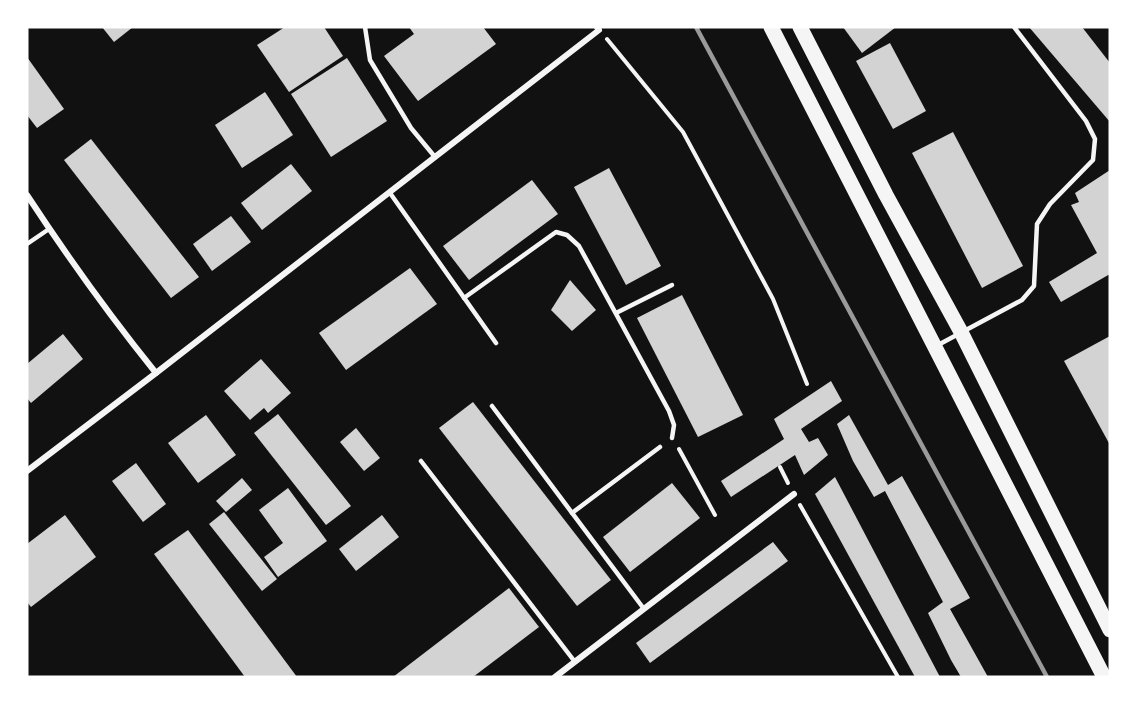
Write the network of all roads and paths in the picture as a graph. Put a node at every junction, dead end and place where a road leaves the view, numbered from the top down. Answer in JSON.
{"nodes":[{"id":1,"x":365,"y":27,"type":"edge"},
{"id":2,"x":771,"y":27,"type":"edge"},
{"id":3,"x":800,"y":27,"type":"edge"},
{"id":4,"x":1014,"y":27,"type":"edge"},
{"id":5,"x":598,"y":29,"type":"edge"},
{"id":6,"x":435,"y":157,"type":"junction"},
{"id":7,"x":390,"y":193,"type":"junction"},
{"id":8,"x":27,"y":195,"type":"edge"},
{"id":9,"x":49,"y":229,"type":"junction"},
{"id":10,"x":27,"y":244,"type":"edge"},
{"id":11,"x":672,"y":285,"type":"dead end"},
{"id":12,"x":464,"y":298,"type":"junction"},
{"id":13,"x":616,"y":313,"type":"junction"},
{"id":14,"x":961,"y":332,"type":"junction"},
{"id":15,"x":496,"y":343,"type":"dead end"},
{"id":16,"x":935,"y":346,"type":"junction"},
{"id":17,"x":156,"y":373,"type":"junction"},
{"id":18,"x":807,"y":384,"type":"dead end"},
{"id":19,"x":492,"y":406,"type":"dead end"},
{"id":20,"x":672,"y":438,"type":"joint"},
{"id":21,"x":660,"y":447,"type":"dead end"},
{"id":22,"x":421,"y":461,"type":"dead end"},
{"id":23,"x":27,"y":471,"type":"edge"},
{"id":24,"x":794,"y":494,"type":"joint"},
{"id":25,"x":572,"y":513,"type":"junction"},
{"id":26,"x":716,"y":515,"type":"dead end"},
{"id":27,"x":644,"y":609,"type":"junction"},
{"id":28,"x":1110,"y":630,"type":"edge"},
{"id":29,"x":575,"y":662,"type":"junction"},
{"id":30,"x":555,"y":677,"type":"edge"},
{"id":31,"x":898,"y":677,"type":"edge"},
{"id":32,"x":1104,"y":677,"type":"edge"}],
"edges":[{"from":1,"to":6,"type":"lane"},
{"from":2,"to":16,"type":"main road"},
{"from":3,"to":14,"type":"main road"},
{"from":4,"to":14,"type":"lane"},
{"from":5,"to":6,"type":"street"},
{"from":5,"to":18,"type":"path"},
{"from":6,"to":7,"type":"street"},
{"from":7,"to":12,"type":"lane"},
{"from":7,"to":17,"type":"street"},
{"from":8,"to":9,"type":"street"},
{"from":9,"to":10,"type":"lane"},
{"from":9,"to":17,"type":"street"},
{"from":11,"to":13,"type":"lane"},
{"from":12,"to":13,"type":"lane"},
{"from":12,"to":15,"type":"lane"},
{"from":13,"to":20,"type":"lane"},
{"from":14,"to":16,"type":"lane"},
{"from":14,"to":28,"type":"main road"},
{"from":16,"to":32,"type":"main road"},
{"from":17,"to":23,"type":"street"},
{"from":19,"to":25,"type":"lane"},
{"from":20,"to":26,"type":"path"},
{"from":21,"to":25,"type":"lane"},
{"from":22,"to":29,"type":"lane"},
{"from":24,"to":27,"type":"street"},
{"from":24,"to":31,"type":"path"},
{"from":25,"to":27,"type":"lane"},
{"from":27,"to":29,"type":"street"},
{"from":29,"to":30,"type":"street"}]}
